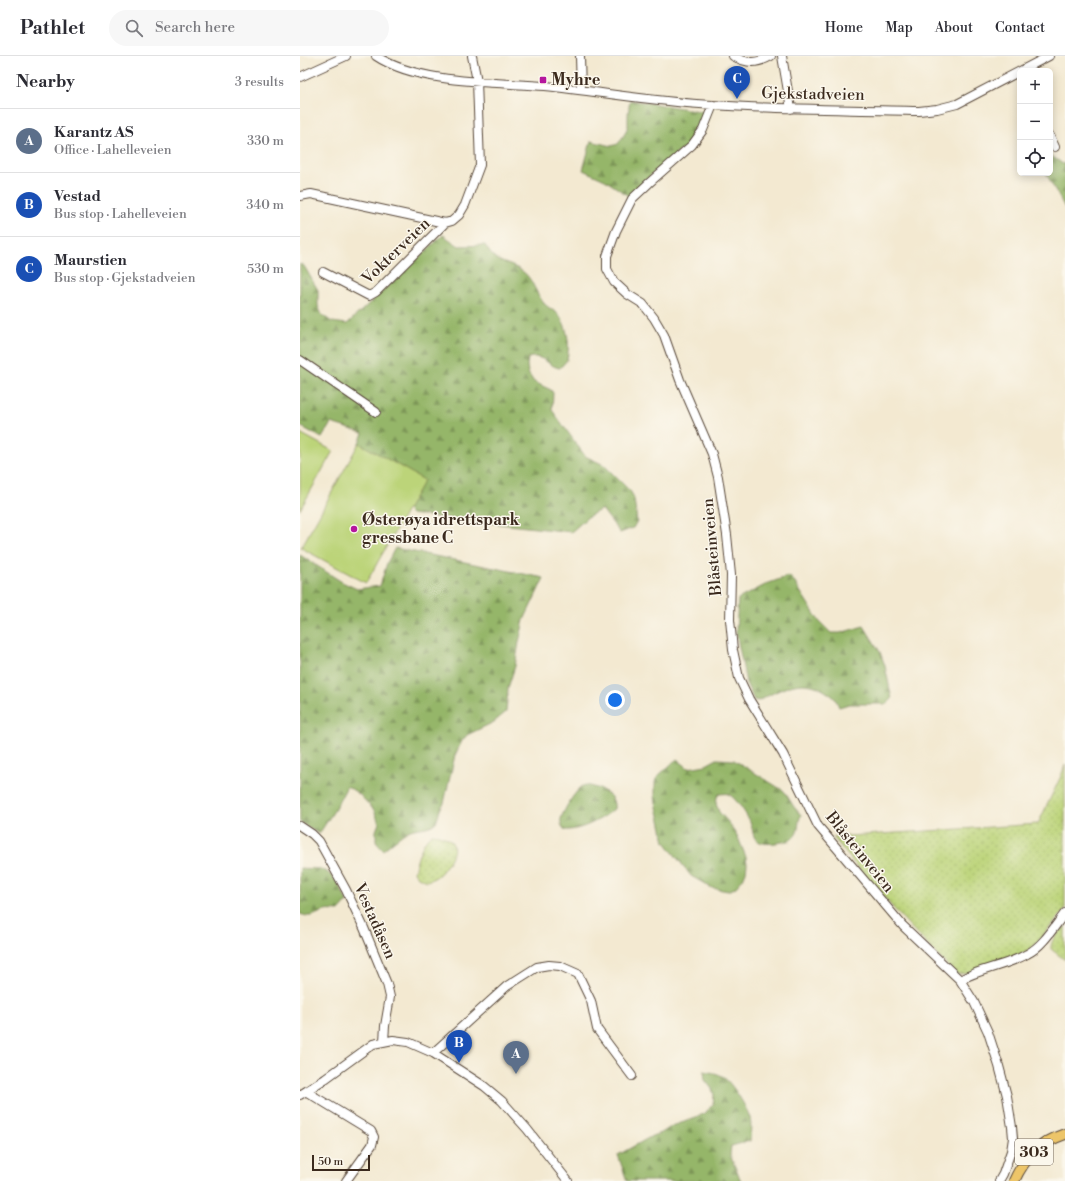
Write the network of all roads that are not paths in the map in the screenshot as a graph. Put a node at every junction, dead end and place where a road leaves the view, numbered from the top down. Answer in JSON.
{"nodes":[{"id":1,"x":346,"y":56,"type":"edge"},
{"id":2,"x":376,"y":56,"type":"edge"},
{"id":3,"x":472,"y":56,"type":"edge"},
{"id":4,"x":580,"y":56,"type":"edge"},
{"id":5,"x":733,"y":56,"type":"edge"},
{"id":6,"x":771,"y":56,"type":"edge"},
{"id":7,"x":782,"y":56,"type":"edge"},
{"id":8,"x":1049,"y":56,"type":"edge"},
{"id":9,"x":1039,"y":61,"type":"junction"},
{"id":10,"x":1039,"y":68,"type":"edge"},
{"id":11,"x":300,"y":76,"type":"edge"},
{"id":12,"x":477,"y":81,"type":"junction"},
{"id":13,"x":581,"y":90,"type":"junction"},
{"id":14,"x":713,"y":105,"type":"junction"},
{"id":15,"x":791,"y":109,"type":"junction"},
{"id":16,"x":1052,"y":140,"type":"edge"},
{"id":17,"x":1055,"y":147,"type":"dead end"},
{"id":18,"x":300,"y":196,"type":"edge"},
{"id":19,"x":445,"y":223,"type":"junction"},
{"id":20,"x":323,"y":272,"type":"dead end"},
{"id":21,"x":300,"y":360,"type":"edge"},
{"id":22,"x":376,"y":412,"type":"dead end"},
{"id":23,"x":300,"y":826,"type":"edge"},
{"id":24,"x":1065,"y":913,"type":"edge"},
{"id":25,"x":960,"y":980,"type":"junction"},
{"id":26,"x":384,"y":1041,"type":"junction"},
{"id":27,"x":433,"y":1053,"type":"junction"},
{"id":28,"x":632,"y":1076,"type":"dead end"},
{"id":29,"x":303,"y":1093,"type":"edge"},
{"id":30,"x":1065,"y":1134,"type":"edge"},
{"id":31,"x":346,"y":1181,"type":"edge"},
{"id":32,"x":568,"y":1181,"type":"edge"},
{"id":33,"x":999,"y":1181,"type":"edge"},
{"id":34,"x":1014,"y":1181,"type":"edge"}],
"edges":[{"from":1,"to":11,"type":"street"},
{"from":2,"to":12,"type":"street","name":"Gjekstadveien"},
{"from":3,"to":12,"type":"street","name":"Vokterveien"},
{"from":4,"to":13,"type":"street"},
{"from":5,"to":6,"type":"street"},
{"from":7,"to":15,"type":"street"},
{"from":8,"to":9,"type":"street","name":"Gjekstadveien"},
{"from":9,"to":10,"type":"street"},
{"from":9,"to":15,"type":"street","name":"Gjekstadveien"},
{"from":12,"to":13,"type":"street","name":"Gjekstadveien"},
{"from":12,"to":19,"type":"street","name":"Vokterveien"},
{"from":13,"to":14,"type":"street","name":"Gjekstadveien"},
{"from":14,"to":15,"type":"street","name":"Gjekstadveien"},
{"from":14,"to":25,"type":"street","name":"Blåsteinveien"},
{"from":16,"to":17,"type":"street"},
{"from":18,"to":19,"type":"street","name":"Vokterveien"},
{"from":19,"to":20,"type":"street","name":"Vokterveien"},
{"from":21,"to":22,"type":"street"},
{"from":23,"to":26,"type":"street","name":"Vestadåsen"},
{"from":24,"to":25,"type":"street"},
{"from":25,"to":33,"type":"street","name":"Blåsteinveien"},
{"from":26,"to":27,"type":"street"},
{"from":26,"to":29,"type":"street"},
{"from":27,"to":28,"type":"street"},
{"from":27,"to":32,"type":"street"},
{"from":29,"to":31,"type":"street"},
{"from":30,"to":34,"type":"main road","number":"303"}]}
